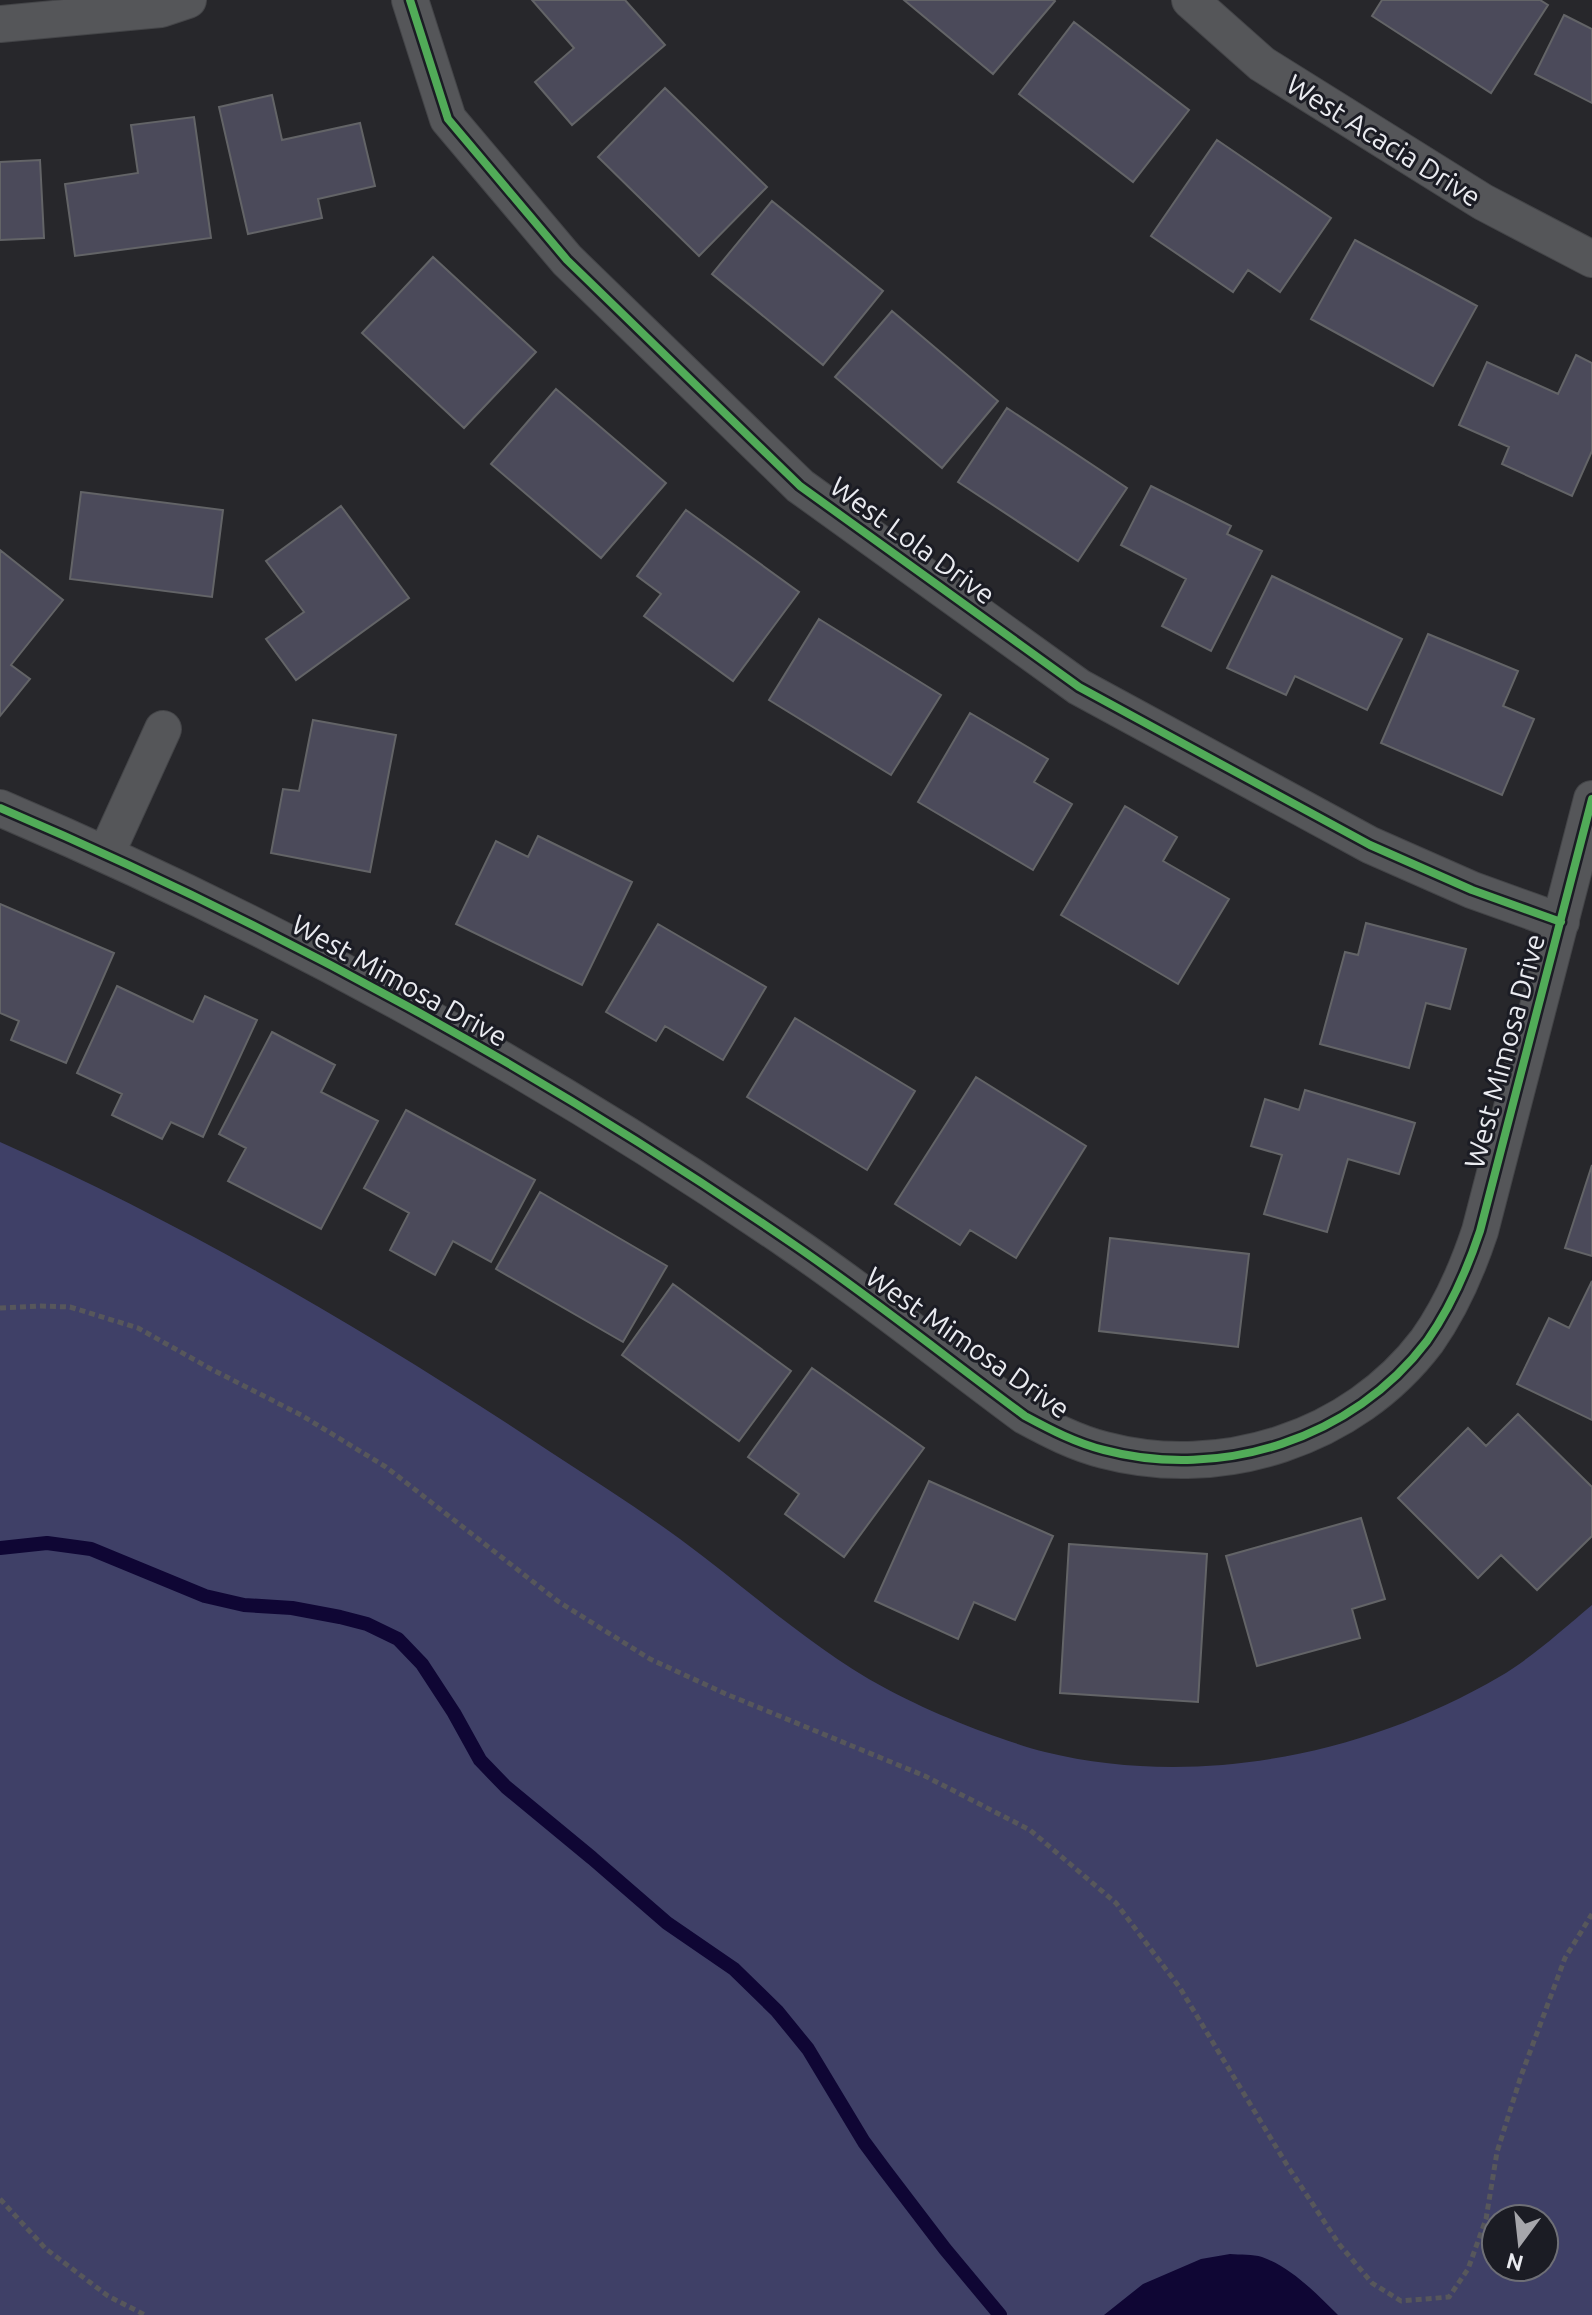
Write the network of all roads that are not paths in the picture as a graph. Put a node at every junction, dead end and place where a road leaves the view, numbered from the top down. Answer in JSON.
{"nodes":[{"id":1,"x":188,"y":0,"type":"edge"},
{"id":2,"x":410,"y":0,"type":"edge"},
{"id":3,"x":1190,"y":0,"type":"edge"},
{"id":4,"x":0,"y":24,"type":"edge"},
{"id":5,"x":1592,"y":259,"type":"edge"},
{"id":6,"x":163,"y":729,"type":"dead end"},
{"id":7,"x":1592,"y":799,"type":"edge"},
{"id":8,"x":0,"y":808,"type":"edge"},
{"id":9,"x":106,"y":854,"type":"junction"},
{"id":10,"x":1561,"y":922,"type":"junction"}],
"edges":[{"from":1,"to":4,"type":"street"},
{"from":2,"to":10,"type":"street","name":"West Lola Drive"},
{"from":3,"to":5,"type":"street","name":"West Acacia Drive"},
{"from":6,"to":9,"type":"street"},
{"from":7,"to":10,"type":"street","name":"West Mimosa Drive"},
{"from":8,"to":9,"type":"street","name":"West Mimosa Drive"},
{"from":9,"to":10,"type":"street","name":"West Mimosa Drive"}]}
